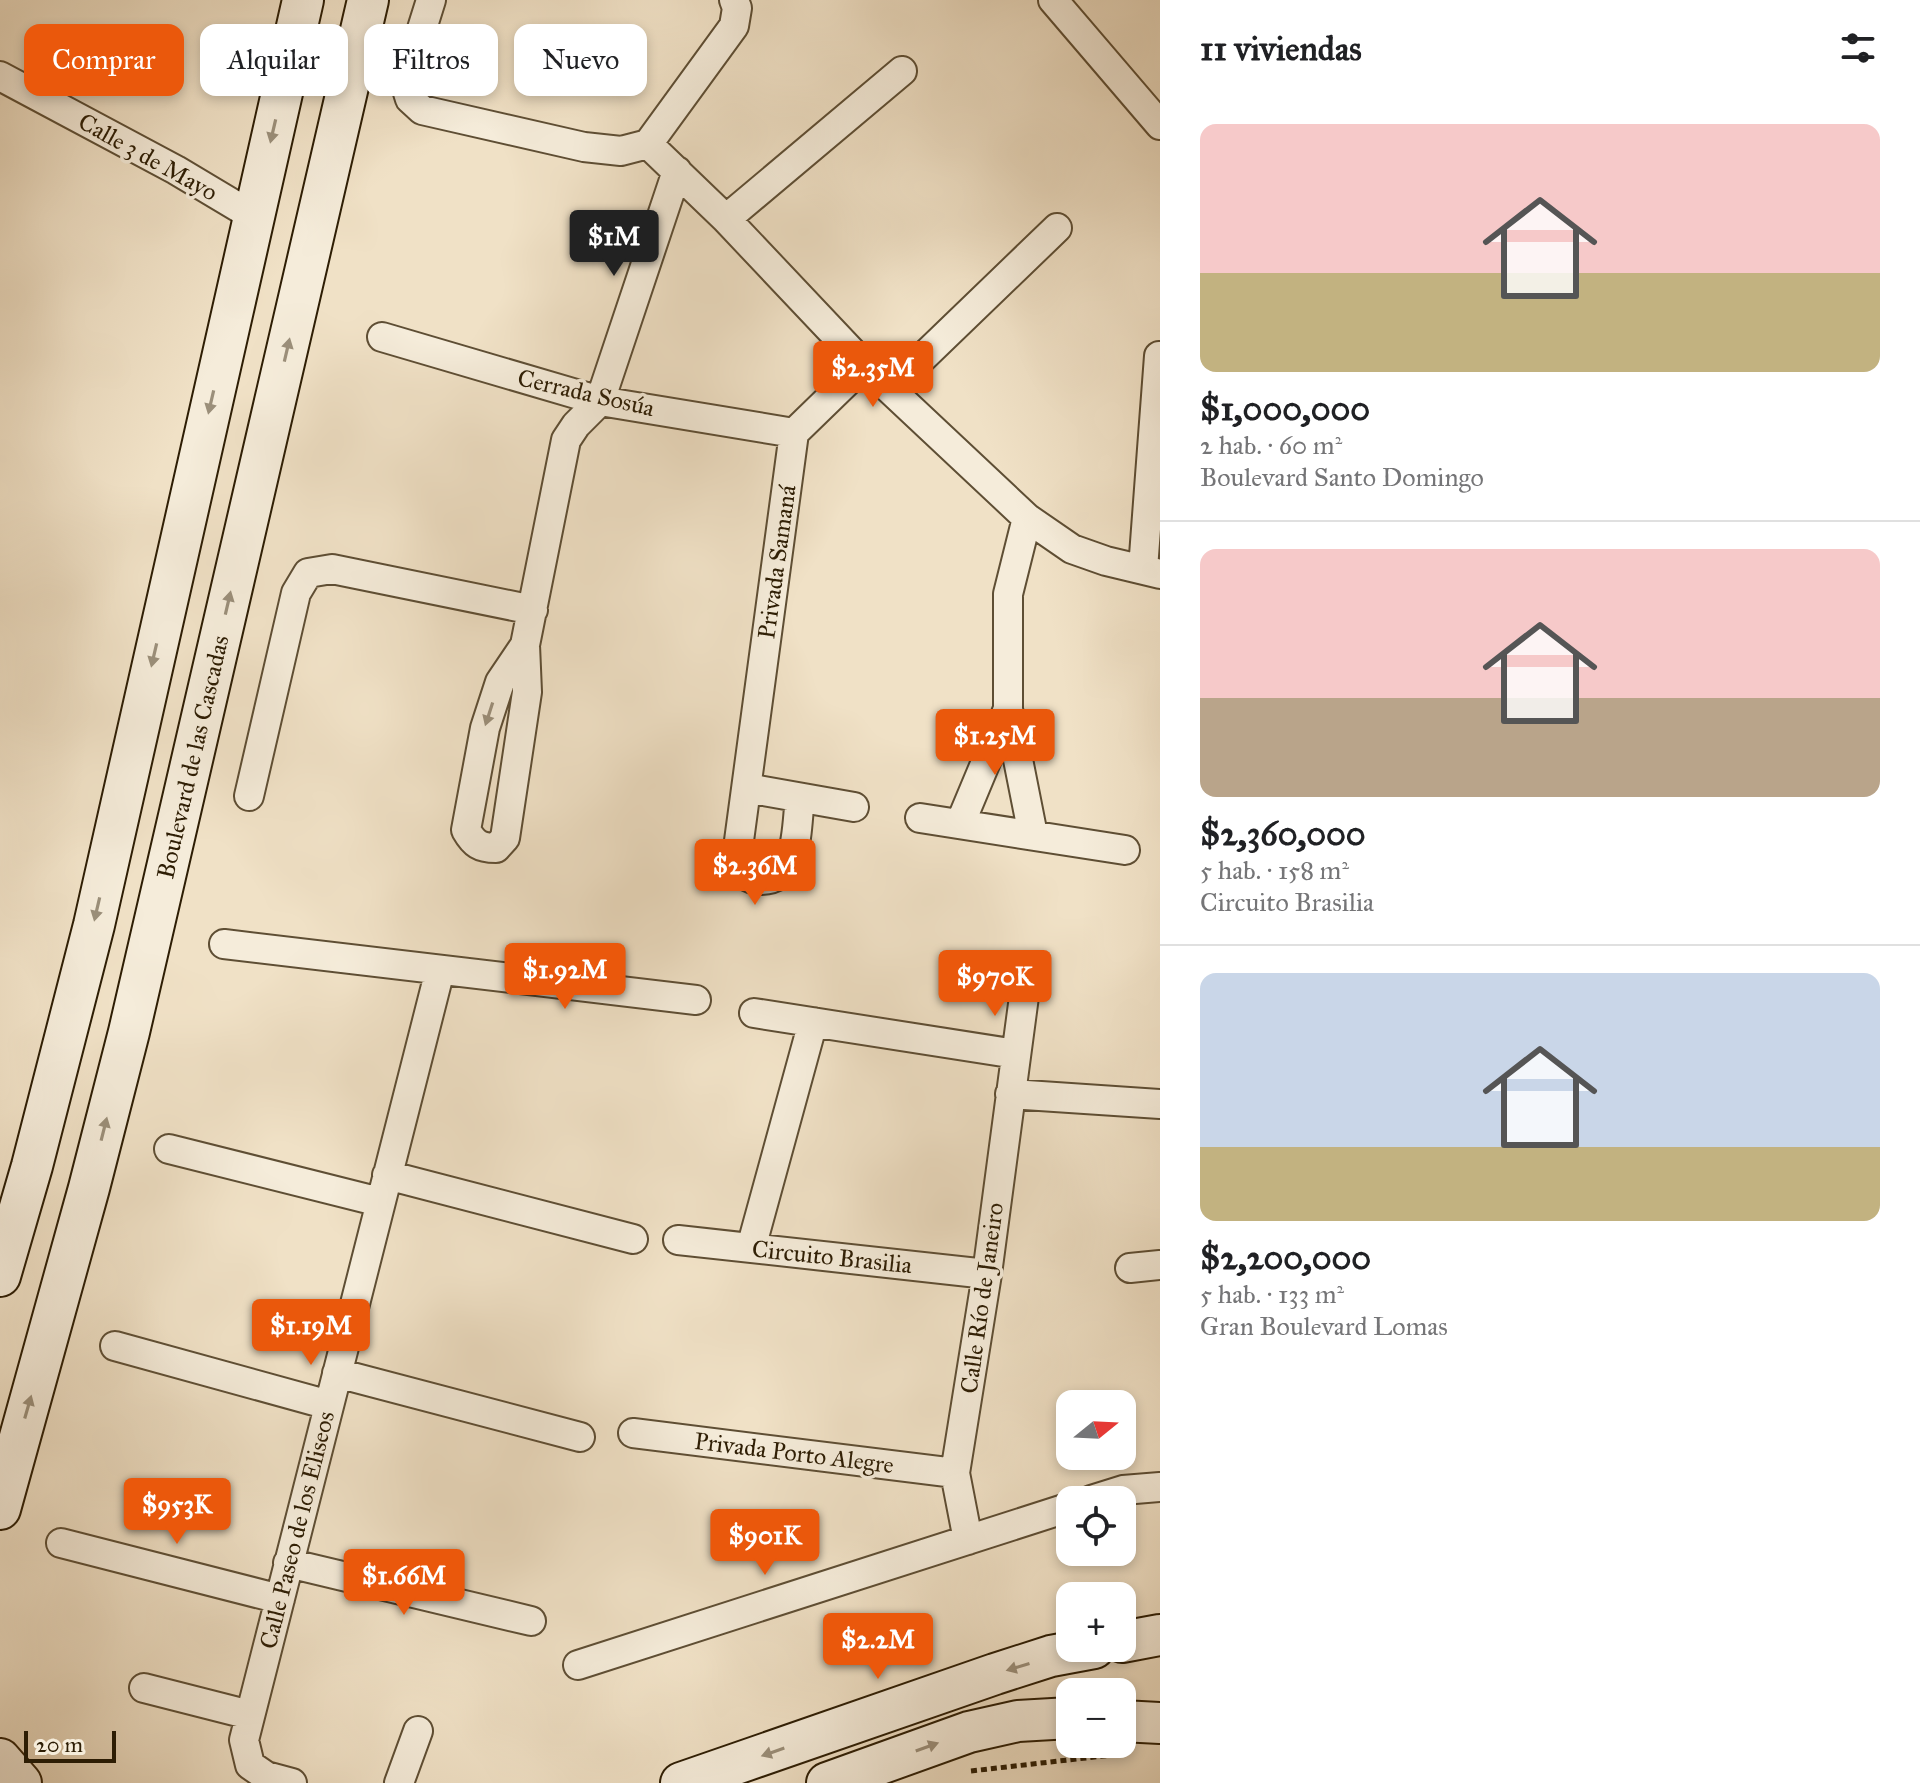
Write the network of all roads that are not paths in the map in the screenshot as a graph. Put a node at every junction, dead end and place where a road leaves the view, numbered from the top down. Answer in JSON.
{"nodes":[{"id":1,"x":303,"y":0,"type":"edge"},
{"id":2,"x":368,"y":0,"type":"edge"},
{"id":3,"x":431,"y":0,"type":"edge"},
{"id":4,"x":734,"y":0,"type":"edge"},
{"id":5,"x":1053,"y":0,"type":"edge"},
{"id":6,"x":902,"y":71,"type":"dead end"},
{"id":7,"x":0,"y":76,"type":"edge"},
{"id":8,"x":1155,"y":109,"type":"edge"},
{"id":9,"x":648,"y":144,"type":"junction"},
{"id":10,"x":677,"y":171,"type":"junction"},
{"id":11,"x":253,"y":216,"type":"junction"},
{"id":12,"x":726,"y":219,"type":"junction"},
{"id":13,"x":1057,"y":228,"type":"dead end"},
{"id":14,"x":382,"y":337,"type":"dead end"},
{"id":15,"x":1159,"y":356,"type":"edge"},
{"id":16,"x":864,"y":365,"type":"junction"},
{"id":17,"x":890,"y":389,"type":"junction"},
{"id":18,"x":600,"y":401,"type":"junction"},
{"id":19,"x":794,"y":433,"type":"junction"},
{"id":20,"x":1027,"y":518,"type":"junction"},
{"id":21,"x":1151,"y":572,"type":"edge"},
{"id":22,"x":533,"y":610,"type":"junction"},
{"id":23,"x":525,"y":645,"type":"junction"},
{"id":24,"x":1008,"y":709,"type":"junction"},
{"id":25,"x":747,"y":788,"type":"junction"},
{"id":26,"x":249,"y":796,"type":"dead end"},
{"id":27,"x":800,"y":798,"type":"junction"},
{"id":28,"x":854,"y":807,"type":"dead end"},
{"id":29,"x":920,"y":818,"type":"dead end"},
{"id":30,"x":960,"y":824,"type":"junction"},
{"id":31,"x":1033,"y":835,"type":"junction"},
{"id":32,"x":1125,"y":850,"type":"dead end"},
{"id":33,"x":224,"y":944,"type":"dead end"},
{"id":34,"x":440,"y":970,"type":"junction"},
{"id":35,"x":1025,"y":989,"type":"dead end"},
{"id":36,"x":696,"y":1000,"type":"dead end"},
{"id":37,"x":754,"y":1013,"type":"dead end"},
{"id":38,"x":813,"y":1022,"type":"junction"},
{"id":39,"x":1016,"y":1054,"type":"junction"},
{"id":40,"x":1010,"y":1094,"type":"junction"},
{"id":41,"x":1160,"y":1104,"type":"edge"},
{"id":42,"x":169,"y":1149,"type":"dead end"},
{"id":43,"x":32,"y":1166,"type":"junction"},
{"id":44,"x":387,"y":1175,"type":"junction"},
{"id":45,"x":89,"y":1188,"type":"junction"},
{"id":46,"x":380,"y":1202,"type":"junction"},
{"id":47,"x":633,"y":1239,"type":"dead end"},
{"id":48,"x":678,"y":1240,"type":"dead end"},
{"id":49,"x":751,"y":1248,"type":"junction"},
{"id":50,"x":1160,"y":1265,"type":"edge"},
{"id":51,"x":1130,"y":1268,"type":"dead end"},
{"id":52,"x":987,"y":1274,"type":"junction"},
{"id":53,"x":0,"y":1276,"type":"edge"},
{"id":54,"x":115,"y":1346,"type":"dead end"},
{"id":55,"x":337,"y":1373,"type":"junction"},
{"id":56,"x":329,"y":1405,"type":"junction"},
{"id":57,"x":633,"y":1433,"type":"dead end"},
{"id":58,"x":580,"y":1437,"type":"dead end"},
{"id":59,"x":955,"y":1473,"type":"junction"},
{"id":60,"x":1160,"y":1487,"type":"edge"},
{"id":61,"x":1136,"y":1489,"type":"edge"},
{"id":62,"x":0,"y":1509,"type":"edge"},
{"id":63,"x":1056,"y":1512,"type":"edge"},
{"id":64,"x":968,"y":1540,"type":"junction"},
{"id":65,"x":61,"y":1543,"type":"dead end"},
{"id":66,"x":288,"y":1563,"type":"junction"},
{"id":67,"x":280,"y":1599,"type":"junction"},
{"id":68,"x":531,"y":1621,"type":"dead end"},
{"id":69,"x":1160,"y":1635,"type":"edge"},
{"id":70,"x":1136,"y":1639,"type":"edge"},
{"id":71,"x":1056,"y":1655,"type":"edge"},
{"id":72,"x":578,"y":1665,"type":"dead end"},
{"id":73,"x":144,"y":1688,"type":"dead end"},
{"id":74,"x":250,"y":1715,"type":"junction"},
{"id":75,"x":1056,"y":1719,"type":"edge"},
{"id":76,"x":1160,"y":1723,"type":"edge"},
{"id":77,"x":418,"y":1731,"type":"dead end"},
{"id":78,"x":1136,"y":1731,"type":"edge"},
{"id":79,"x":0,"y":1759,"type":"edge"},
{"id":80,"x":21,"y":1783,"type":"edge"},
{"id":81,"x":292,"y":1783,"type":"edge"},
{"id":82,"x":399,"y":1783,"type":"edge"},
{"id":83,"x":681,"y":1783,"type":"edge"},
{"id":84,"x":827,"y":1783,"type":"edge"}],
"edges":[{"from":1,"to":11,"type":"main road","one_way":true},
{"from":45,"to":2,"type":"main road","name":"Boulevard de las Cascadas","one_way":true},
{"from":3,"to":9,"type":"street"},
{"from":4,"to":9,"type":"street"},
{"from":5,"to":8,"type":"street"},
{"from":6,"to":12,"type":"street"},
{"from":7,"to":11,"type":"street","name":"Calle 3 de Mayo"},
{"from":9,"to":10,"type":"street"},
{"from":10,"to":12,"type":"street"},
{"from":10,"to":18,"type":"street"},
{"from":11,"to":43,"type":"main road","one_way":true},
{"from":12,"to":16,"type":"street"},
{"from":13,"to":17,"type":"street"},
{"from":14,"to":18,"type":"street","name":"Cerrada Sosúa"},
{"from":15,"to":21,"type":"street"},
{"from":16,"to":17,"type":"street"},
{"from":16,"to":19,"type":"street"},
{"from":17,"to":20,"type":"street"},
{"from":18,"to":19,"type":"street","name":"Cerrada Sosúa"},
{"from":18,"to":22,"type":"street"},
{"from":19,"to":25,"type":"street","name":"Privada Samaná"},
{"from":20,"to":21,"type":"street"},
{"from":20,"to":24,"type":"street"},
{"from":22,"to":23,"type":"street"},
{"from":22,"to":26,"type":"street"},
{"from":23,"to":23,"type":"street","one_way":true},
{"from":24,"to":30,"type":"street"},
{"from":24,"to":31,"type":"street"},
{"from":25,"to":27,"type":"street"},
{"from":25,"to":27,"type":"street","name":"Privada Samaná"},
{"from":27,"to":28,"type":"street"},
{"from":29,"to":30,"type":"street"},
{"from":30,"to":31,"type":"street"},
{"from":31,"to":32,"type":"street"},
{"from":33,"to":34,"type":"street"},
{"from":34,"to":36,"type":"street"},
{"from":34,"to":44,"type":"street","name":"Calle Paseo de los Eliseos"},
{"from":35,"to":39,"type":"street","name":"Calle Río de Janeiro"},
{"from":37,"to":38,"type":"street"},
{"from":38,"to":39,"type":"street"},
{"from":38,"to":49,"type":"street"},
{"from":39,"to":40,"type":"street","name":"Calle Río de Janeiro"},
{"from":40,"to":41,"type":"street"},
{"from":40,"to":52,"type":"street","name":"Calle Río de Janeiro"},
{"from":42,"to":46,"type":"street"},
{"from":43,"to":45,"type":"main road"},
{"from":43,"to":53,"type":"main road"},
{"from":44,"to":46,"type":"street","name":"Calle Paseo de los Eliseos"},
{"from":44,"to":47,"type":"street"},
{"from":62,"to":45,"type":"main road","name":"Boulevard de las Cascadas","one_way":true},
{"from":46,"to":55,"type":"street","name":"Calle Paseo de los Eliseos"},
{"from":48,"to":49,"type":"street","name":"Circuito Brasilia"},
{"from":49,"to":52,"type":"street","name":"Circuito Brasilia"},
{"from":50,"to":51,"type":"street"},
{"from":52,"to":59,"type":"street","name":"Calle Río de Janeiro"},
{"from":54,"to":56,"type":"street"},
{"from":55,"to":56,"type":"street","name":"Calle Paseo de los Eliseos"},
{"from":55,"to":58,"type":"street"},
{"from":56,"to":66,"type":"street","name":"Calle Paseo de los Eliseos"},
{"from":57,"to":59,"type":"street","name":"Privada Porto Alegre"},
{"from":59,"to":64,"type":"street","name":"Calle Río de Janeiro"},
{"from":60,"to":61,"type":"street"},
{"from":63,"to":64,"type":"street"},
{"from":64,"to":72,"type":"street"},
{"from":65,"to":67,"type":"street"},
{"from":66,"to":67,"type":"street","name":"Calle Paseo de los Eliseos"},
{"from":66,"to":68,"type":"street"},
{"from":67,"to":74,"type":"street","name":"Calle Paseo de los Eliseos"},
{"from":69,"to":70,"type":"main road"},
{"from":71,"to":83,"type":"main road","one_way":true},
{"from":73,"to":74,"type":"street"},
{"from":74,"to":81,"type":"street","name":"Calle Paseo de los Eliseos"},
{"from":84,"to":75,"type":"main road","one_way":true},
{"from":76,"to":78,"type":"main road"},
{"from":77,"to":82,"type":"street"},
{"from":79,"to":80,"type":"main road"}]}
